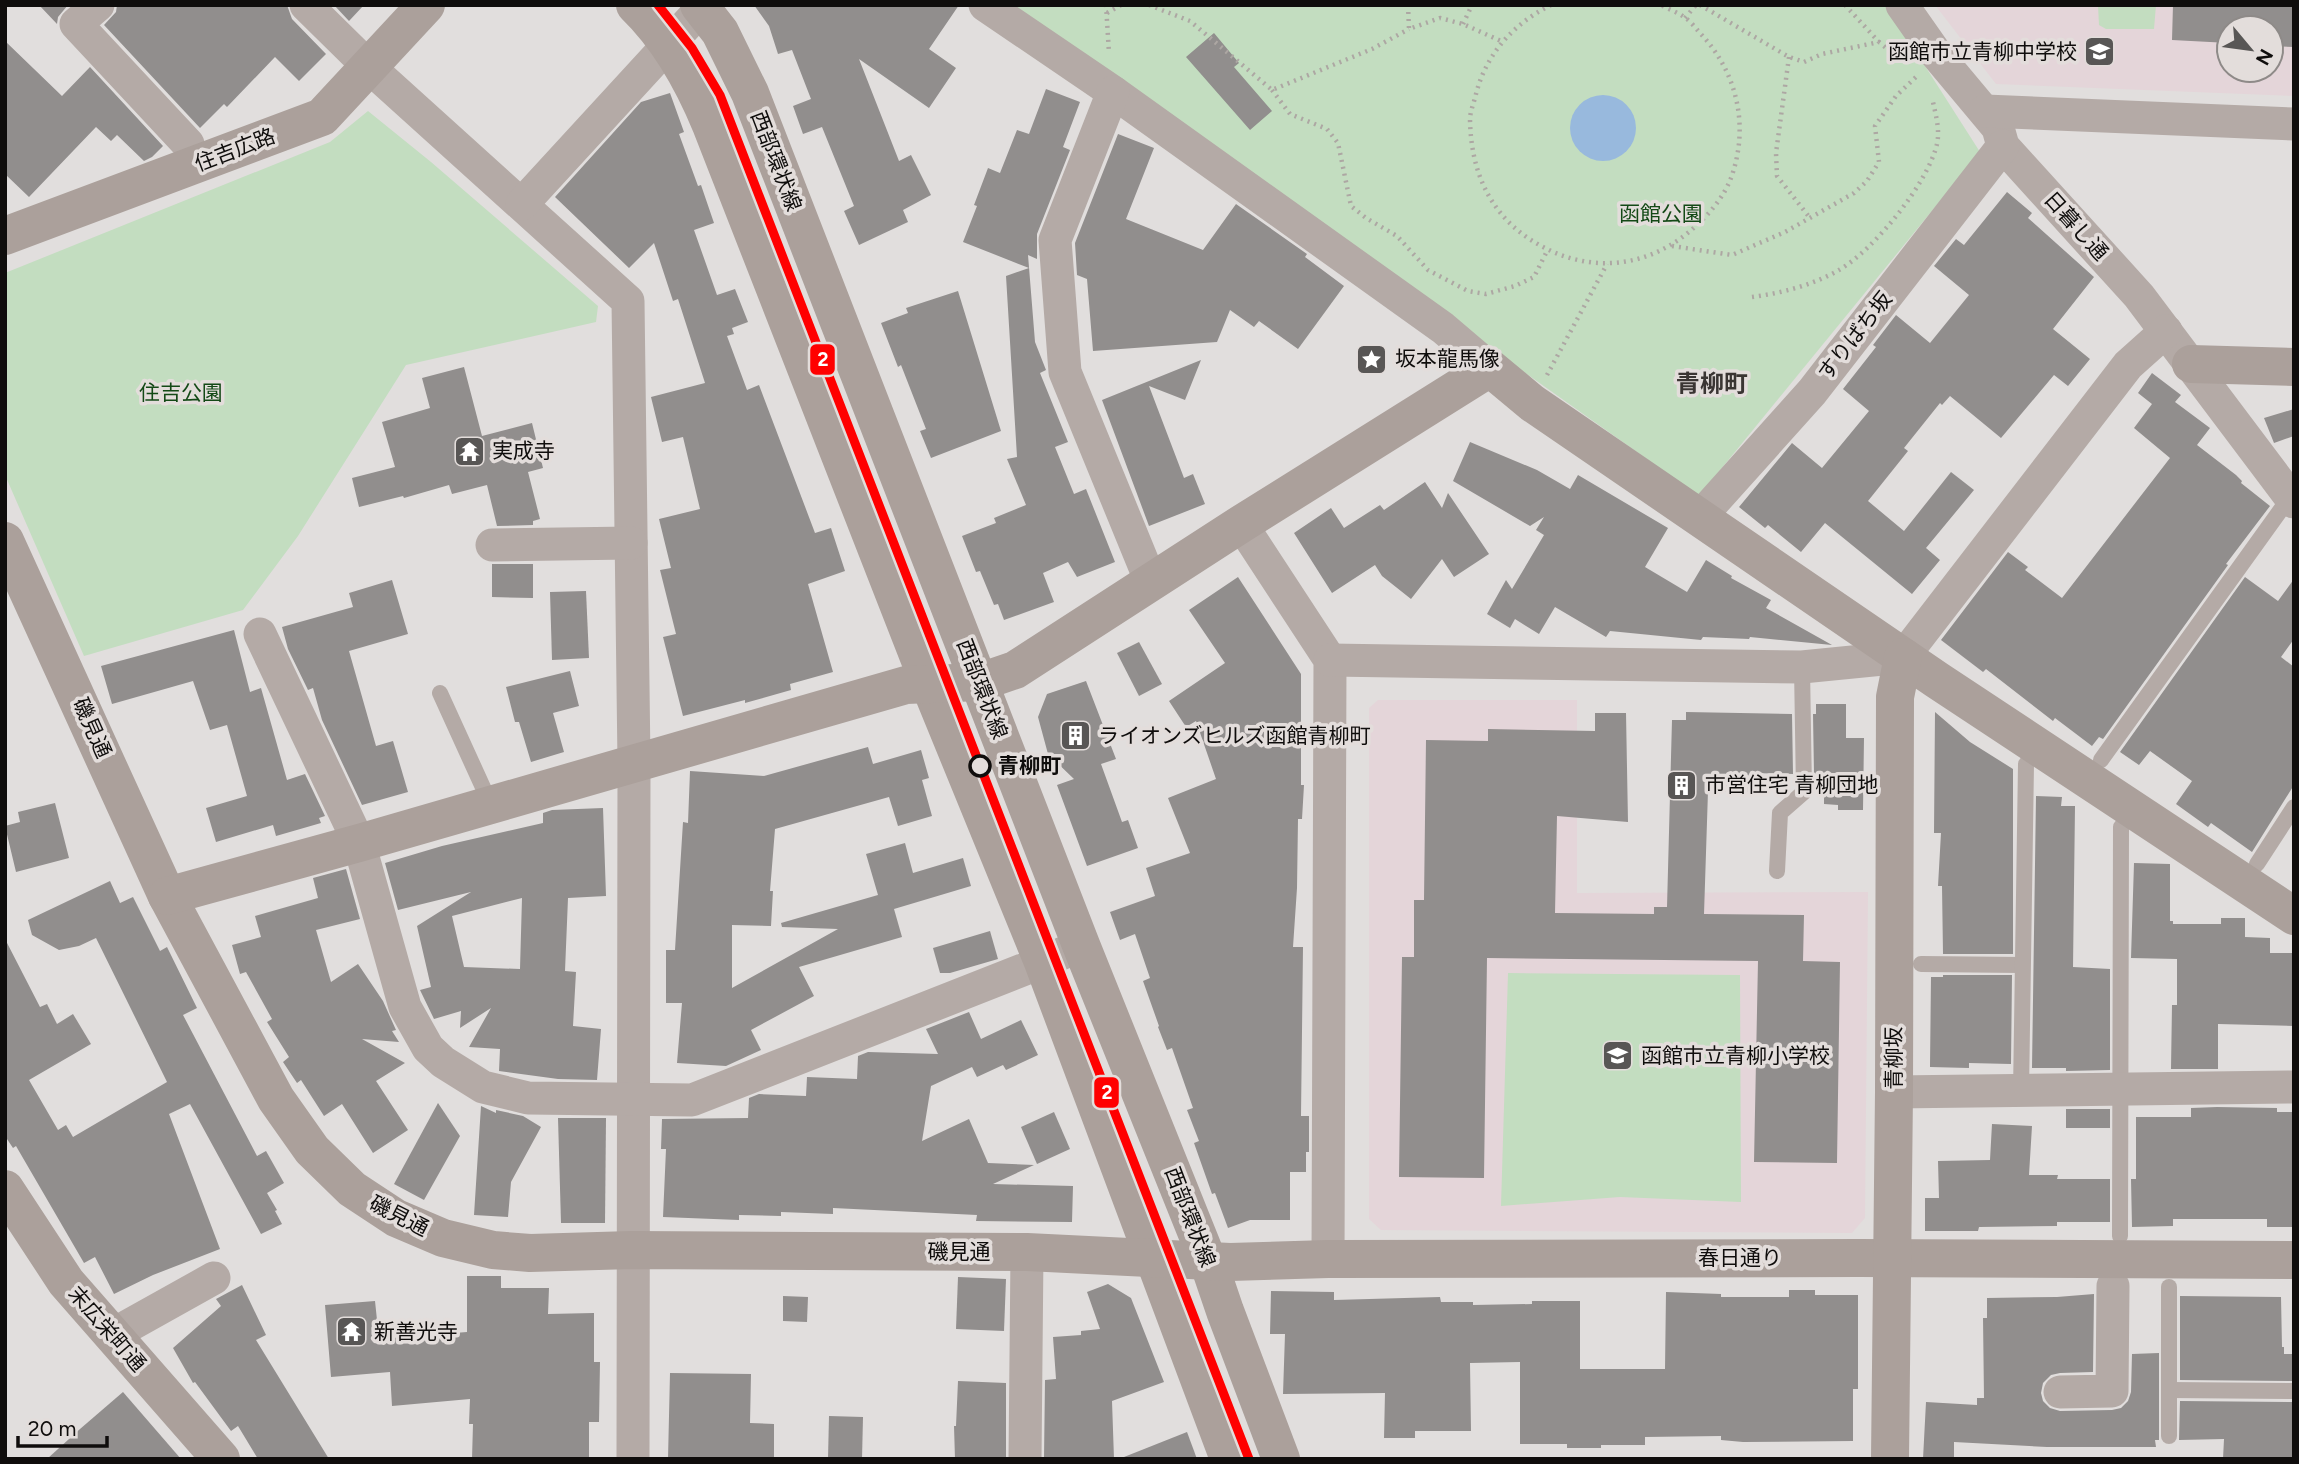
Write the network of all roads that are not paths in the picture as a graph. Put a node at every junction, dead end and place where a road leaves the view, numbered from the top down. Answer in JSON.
{"nodes":[{"id":1,"x":98,"y":5,"type":"edge"},
{"id":2,"x":306,"y":5,"type":"edge"},
{"id":3,"x":426,"y":5,"type":"edge"},
{"id":4,"x":635,"y":5,"type":"edge"},
{"id":5,"x":985,"y":5,"type":"edge"},
{"id":6,"x":1902,"y":5,"type":"edge"},
{"id":7,"x":700,"y":7,"type":"edge"},
{"id":8,"x":669,"y":44,"type":"junction"},
{"id":9,"x":370,"y":68,"type":"junction"},
{"id":10,"x":1112,"y":92,"type":"junction"},
{"id":11,"x":1985,"y":111,"type":"junction"},
{"id":12,"x":2294,"y":124,"type":"edge"},
{"id":13,"x":188,"y":144,"type":"dead end"},
{"id":14,"x":2003,"y":146,"type":"junction"},
{"id":15,"x":522,"y":204,"type":"junction"},
{"id":16,"x":5,"y":236,"type":"edge"},
{"id":17,"x":2166,"y":331,"type":"junction"},
{"id":18,"x":2191,"y":364,"type":"junction"},
{"id":19,"x":2294,"y":367,"type":"edge"},
{"id":20,"x":1490,"y":368,"type":"junction"},
{"id":21,"x":2292,"y":499,"type":"edge"},
{"id":22,"x":1699,"y":518,"type":"junction"},
{"id":23,"x":1241,"y":524,"type":"junction"},
{"id":24,"x":5,"y":541,"type":"edge"},
{"id":25,"x":631,"y":543,"type":"junction"},
{"id":26,"x":492,"y":545,"type":"dead end"},
{"id":27,"x":1151,"y":582,"type":"junction"},
{"id":28,"x":260,"y":634,"type":"dead end"},
{"id":29,"x":1903,"y":657,"type":"junction"},
{"id":30,"x":1330,"y":660,"type":"junction"},
{"id":31,"x":1801,"y":667,"type":"junction"},
{"id":32,"x":980,"y":681,"type":"junction"},
{"id":33,"x":929,"y":683,"type":"junction"},
{"id":34,"x":440,"y":693,"type":"dead end"},
{"id":35,"x":2101,"y":760,"type":"dead end"},
{"id":36,"x":634,"y":762,"type":"junction"},
{"id":37,"x":2026,"y":764,"type":"dead end"},
{"id":38,"x":491,"y":804,"type":"junction"},
{"id":39,"x":2294,"y":807,"type":"edge"},
{"id":40,"x":2121,"y":827,"type":"dead end"},
{"id":41,"x":359,"y":843,"type":"junction"},
{"id":42,"x":2257,"y":864,"type":"dead end"},
{"id":43,"x":1777,"y":871,"type":"dead end"},
{"id":44,"x":167,"y":896,"type":"junction"},
{"id":45,"x":2294,"y":916,"type":"edge"},
{"id":46,"x":1081,"y":945,"type":"junction"},
{"id":47,"x":1043,"y":962,"type":"junction"},
{"id":48,"x":1921,"y":964,"type":"dead end"},
{"id":49,"x":2022,"y":965,"type":"junction"},
{"id":50,"x":2294,"y":1087,"type":"edge"},
{"id":51,"x":2120,"y":1090,"type":"junction"},
{"id":52,"x":2021,"y":1092,"type":"junction"},
{"id":53,"x":1894,"y":1093,"type":"junction"},
{"id":54,"x":632,"y":1100,"type":"junction"},
{"id":55,"x":5,"y":1189,"type":"edge"},
{"id":56,"x":2120,"y":1236,"type":"dead end"},
{"id":57,"x":632,"y":1250,"type":"junction"},
{"id":58,"x":1027,"y":1252,"type":"junction"},
{"id":59,"x":1892,"y":1258,"type":"junction"},
{"id":60,"x":1328,"y":1259,"type":"junction"},
{"id":61,"x":1183,"y":1260,"type":"junction"},
{"id":62,"x":2294,"y":1260,"type":"edge"},
{"id":63,"x":214,"y":1278,"type":"dead end"},
{"id":64,"x":2113,"y":1286,"type":"dead end"},
{"id":65,"x":2169,"y":1287,"type":"dead end"},
{"id":66,"x":112,"y":1335,"type":"junction"},
{"id":67,"x":2169,"y":1390,"type":"junction"},
{"id":68,"x":2294,"y":1391,"type":"edge"},
{"id":69,"x":2060,"y":1392,"type":"dead end"},
{"id":70,"x":2169,"y":1436,"type":"dead end"},
{"id":71,"x":221,"y":1459,"type":"edge"},
{"id":72,"x":633,"y":1459,"type":"edge"},
{"id":73,"x":1025,"y":1459,"type":"edge"},
{"id":74,"x":1229,"y":1459,"type":"edge"},
{"id":75,"x":1246,"y":1459,"type":"edge"},
{"id":76,"x":1253,"y":1459,"type":"edge"},
{"id":77,"x":1281,"y":1459,"type":"edge"},
{"id":78,"x":1890,"y":1459,"type":"edge"}],
"edges":[{"from":1,"to":13,"type":"street"},
{"from":2,"to":9,"type":"street"},
{"from":3,"to":9,"type":"street","name":"住吉広路"},
{"from":4,"to":8,"type":"street","name":"西部環状線"},
{"from":5,"to":10,"type":"street"},
{"from":6,"to":11,"type":"street","name":"日暮し通"},
{"from":7,"to":8,"type":"street"},
{"from":7,"to":32,"type":"street","name":"西部環状線"},
{"from":8,"to":15,"type":"street"},
{"from":8,"to":33,"type":"street","name":"西部環状線"},
{"from":9,"to":15,"type":"street"},
{"from":9,"to":16,"type":"street","name":"住吉広路"},
{"from":10,"to":20,"type":"street"},
{"from":10,"to":27,"type":"street"},
{"from":11,"to":12,"type":"street"},
{"from":11,"to":14,"type":"street","name":"日暮し通"},
{"from":14,"to":17,"type":"street","name":"日暮し通"},
{"from":14,"to":22,"type":"street","name":"すりばち坂"},
{"from":15,"to":25,"type":"street"},
{"from":17,"to":18,"type":"street","name":"日暮し通"},
{"from":17,"to":29,"type":"street"},
{"from":18,"to":19,"type":"street"},
{"from":18,"to":21,"type":"street","name":"日暮し通"},
{"from":20,"to":22,"type":"street"},
{"from":20,"to":23,"type":"street"},
{"from":21,"to":35,"type":"lane"},
{"from":22,"to":29,"type":"street"},
{"from":23,"to":27,"type":"street"},
{"from":23,"to":30,"type":"street"},
{"from":24,"to":44,"type":"street","name":"磯見通"},
{"from":25,"to":26,"type":"street"},
{"from":25,"to":36,"type":"street"},
{"from":27,"to":32,"type":"street"},
{"from":28,"to":41,"type":"street"},
{"from":29,"to":31,"type":"street"},
{"from":29,"to":45,"type":"street"},
{"from":29,"to":53,"type":"street","name":"青柳坂"},
{"from":30,"to":31,"type":"street"},
{"from":30,"to":60,"type":"street"},
{"from":31,"to":43,"type":"lane"},
{"from":32,"to":33,"type":"street"},
{"from":32,"to":46,"type":"street","name":"西部環状線"},
{"from":33,"to":36,"type":"street"},
{"from":33,"to":47,"type":"street","name":"西部環状線"},
{"from":34,"to":38,"type":"lane"},
{"from":36,"to":38,"type":"street"},
{"from":36,"to":54,"type":"street"},
{"from":37,"to":49,"type":"lane"},
{"from":38,"to":41,"type":"street"},
{"from":39,"to":42,"type":"lane"},
{"from":40,"to":51,"type":"lane"},
{"from":41,"to":44,"type":"street"},
{"from":41,"to":54,"type":"street"},
{"from":44,"to":57,"type":"street","name":"磯見通"},
{"from":46,"to":47,"type":"street"},
{"from":46,"to":61,"type":"street","name":"西部環状線"},
{"from":47,"to":54,"type":"street"},
{"from":47,"to":61,"type":"street","name":"西部環状線"},
{"from":48,"to":49,"type":"lane"},
{"from":49,"to":52,"type":"lane"},
{"from":50,"to":51,"type":"street"},
{"from":51,"to":52,"type":"street"},
{"from":51,"to":56,"type":"lane"},
{"from":52,"to":53,"type":"street"},
{"from":53,"to":59,"type":"street","name":"青柳坂"},
{"from":54,"to":57,"type":"street"},
{"from":55,"to":66,"type":"street","name":"末広栄町通"},
{"from":57,"to":58,"type":"street","name":"磯見通"},
{"from":57,"to":72,"type":"street"},
{"from":58,"to":61,"type":"street","name":"磯見通"},
{"from":58,"to":73,"type":"street"},
{"from":59,"to":60,"type":"street","name":"春日通り"},
{"from":59,"to":62,"type":"street","name":"春日通り"},
{"from":59,"to":78,"type":"street","name":"青柳坂"},
{"from":60,"to":61,"type":"street","name":"春日通り"},
{"from":61,"to":74,"type":"street","name":"西部環状線"},
{"from":61,"to":77,"type":"street","name":"西部環状線"},
{"from":63,"to":66,"type":"street"},
{"from":64,"to":69,"type":"street"},
{"from":65,"to":67,"type":"lane"},
{"from":66,"to":71,"type":"street","name":"末広栄町通"},
{"from":67,"to":68,"type":"lane"},
{"from":67,"to":70,"type":"lane"},
{"from":75,"to":76,"type":"street"}]}
